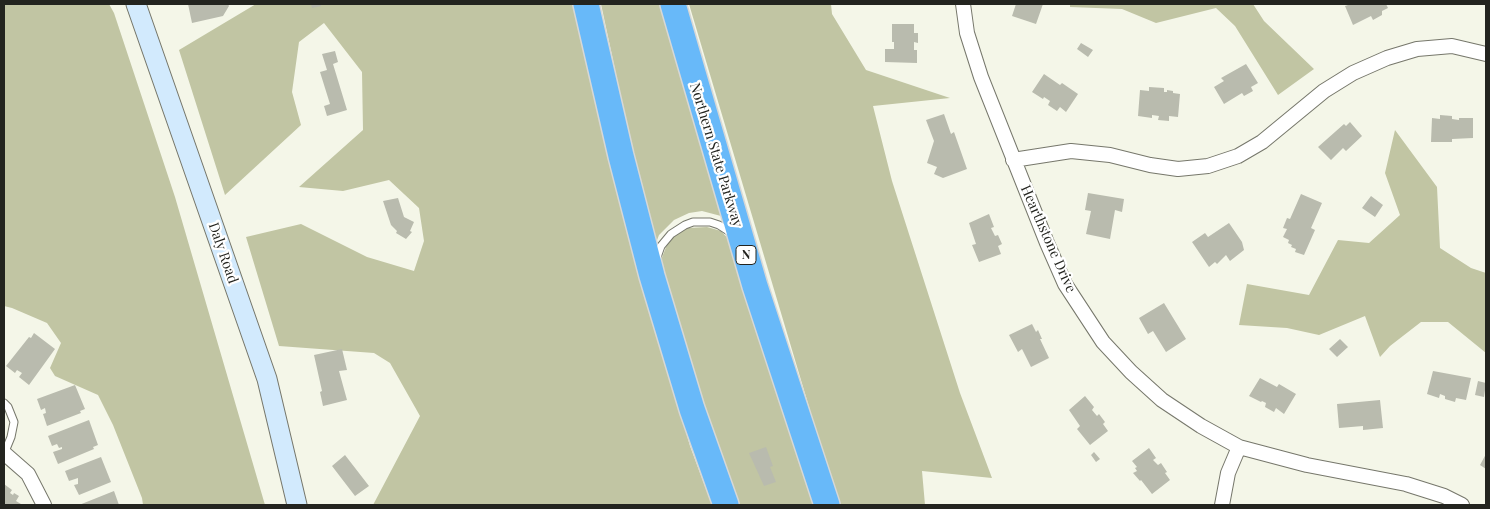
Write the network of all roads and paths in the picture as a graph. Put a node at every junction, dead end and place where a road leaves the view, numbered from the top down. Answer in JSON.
{"nodes":[{"id":1,"x":136,"y":4,"type":"edge"},
{"id":2,"x":586,"y":4,"type":"edge"},
{"id":3,"x":673,"y":4,"type":"edge"},
{"id":4,"x":963,"y":4,"type":"edge"},
{"id":5,"x":1486,"y":54,"type":"edge"},
{"id":6,"x":1014,"y":160,"type":"junction"},
{"id":7,"x":743,"y":245,"type":"junction"},
{"id":8,"x":652,"y":276,"type":"junction"},
{"id":9,"x":4,"y":402,"type":"edge"},
{"id":10,"x":1239,"y":447,"type":"junction"},
{"id":11,"x":4,"y":454,"type":"edge"},
{"id":12,"x":44,"y":505,"type":"edge"},
{"id":13,"x":297,"y":505,"type":"edge"},
{"id":14,"x":726,"y":505,"type":"edge"},
{"id":15,"x":827,"y":505,"type":"edge"},
{"id":16,"x":1222,"y":505,"type":"edge"},
{"id":17,"x":1462,"y":505,"type":"edge"}],
"edges":[{"from":1,"to":13,"type":"main road","name":"Daly Road"},
{"from":2,"to":8,"type":"highway"},
{"from":3,"to":7,"type":"highway","name":"Northern State Parkway","number":"N"},
{"from":4,"to":6,"type":"street","name":"Hearthstone Drive"},
{"from":5,"to":6,"type":"street"},
{"from":6,"to":10,"type":"street","name":"Hearthstone Drive"},
{"from":7,"to":8,"type":"lane"},
{"from":7,"to":15,"type":"highway","name":"Northern State Parkway","number":"N"},
{"from":8,"to":14,"type":"highway"},
{"from":9,"to":11,"type":"lane"},
{"from":10,"to":16,"type":"street"},
{"from":10,"to":17,"type":"street","name":"Hearthstone Drive"},
{"from":11,"to":12,"type":"street"}]}
